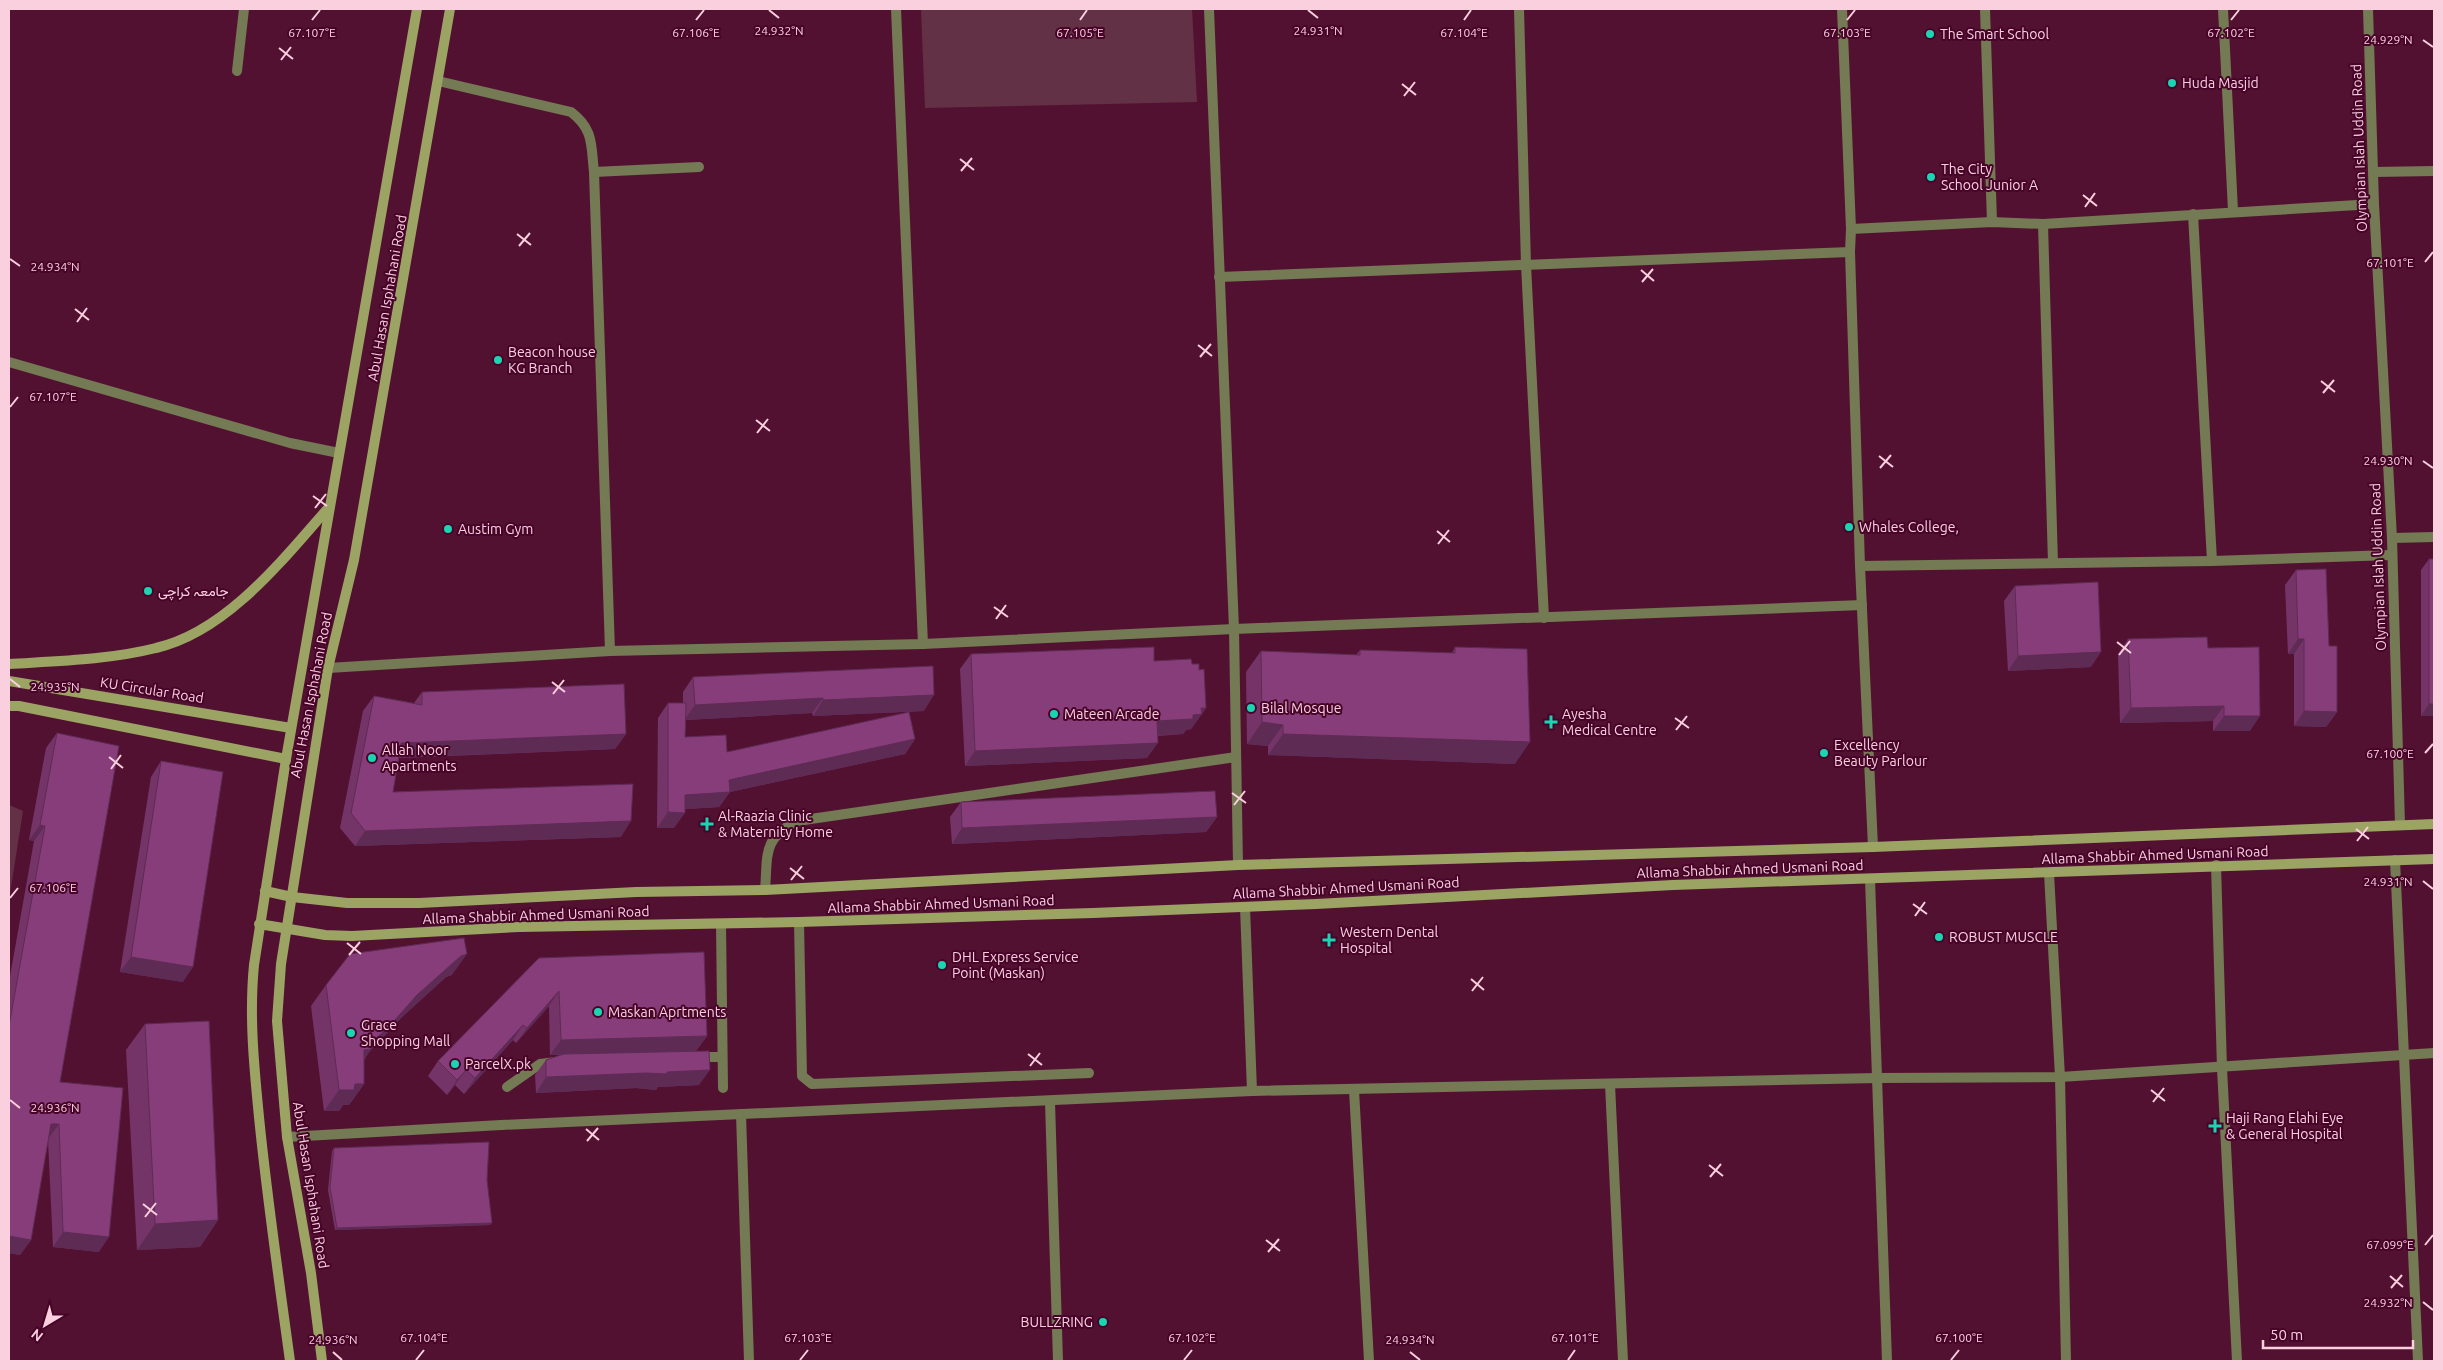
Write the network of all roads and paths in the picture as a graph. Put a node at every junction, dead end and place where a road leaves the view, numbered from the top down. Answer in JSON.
{"nodes":[{"id":1,"x":244,"y":9,"type":"edge"},
{"id":2,"x":417,"y":9,"type":"edge"},
{"id":3,"x":450,"y":9,"type":"edge"},
{"id":4,"x":896,"y":9,"type":"edge"},
{"id":5,"x":1209,"y":9,"type":"edge"},
{"id":6,"x":1519,"y":9,"type":"edge"},
{"id":7,"x":1842,"y":9,"type":"edge"},
{"id":8,"x":1985,"y":9,"type":"edge"},
{"id":9,"x":2223,"y":9,"type":"edge"},
{"id":10,"x":2368,"y":9,"type":"edge"},
{"id":11,"x":237,"y":71,"type":"dead end"},
{"id":12,"x":438,"y":82,"type":"junction"},
{"id":13,"x":699,"y":168,"type":"dead end"},
{"id":14,"x":2434,"y":171,"type":"edge"},
{"id":15,"x":594,"y":172,"type":"junction"},
{"id":16,"x":2374,"y":172,"type":"junction"},
{"id":17,"x":2374,"y":204,"type":"junction"},
{"id":18,"x":2233,"y":211,"type":"junction"},
{"id":19,"x":2194,"y":214,"type":"junction"},
{"id":20,"x":1992,"y":222,"type":"junction"},
{"id":21,"x":2044,"y":224,"type":"junction"},
{"id":22,"x":1851,"y":229,"type":"junction"},
{"id":23,"x":1850,"y":252,"type":"junction"},
{"id":24,"x":1526,"y":265,"type":"junction"},
{"id":25,"x":1219,"y":277,"type":"junction"},
{"id":26,"x":9,"y":362,"type":"edge"},
{"id":27,"x":339,"y":453,"type":"junction"},
{"id":28,"x":331,"y":506,"type":"junction"},
{"id":29,"x":2434,"y":537,"type":"edge"},
{"id":30,"x":2392,"y":538,"type":"junction"},
{"id":31,"x":2391,"y":555,"type":"junction"},
{"id":32,"x":2212,"y":561,"type":"junction"},
{"id":33,"x":2053,"y":563,"type":"junction"},
{"id":34,"x":1860,"y":566,"type":"junction"},
{"id":35,"x":1862,"y":605,"type":"junction"},
{"id":36,"x":1544,"y":618,"type":"junction"},
{"id":37,"x":1234,"y":629,"type":"junction"},
{"id":38,"x":923,"y":644,"type":"junction"},
{"id":39,"x":610,"y":651,"type":"junction"},
{"id":40,"x":9,"y":664,"type":"edge"},
{"id":41,"x":328,"y":668,"type":"junction"},
{"id":42,"x":9,"y":682,"type":"edge"},
{"id":43,"x":9,"y":706,"type":"edge"},
{"id":44,"x":291,"y":728,"type":"junction"},
{"id":45,"x":1236,"y":757,"type":"junction"},
{"id":46,"x":286,"y":759,"type":"junction"},
{"id":47,"x":2434,"y":824,"type":"edge"},
{"id":48,"x":2400,"y":825,"type":"junction"},
{"id":49,"x":1873,"y":847,"type":"junction"},
{"id":50,"x":2434,"y":859,"type":"edge"},
{"id":51,"x":2395,"y":860,"type":"junction"},
{"id":52,"x":1238,"y":865,"type":"junction"},
{"id":53,"x":2216,"y":865,"type":"junction"},
{"id":54,"x":2049,"y":873,"type":"junction"},
{"id":55,"x":1870,"y":879,"type":"junction"},
{"id":56,"x":765,"y":890,"type":"junction"},
{"id":57,"x":265,"y":891,"type":"junction"},
{"id":58,"x":292,"y":897,"type":"junction"},
{"id":59,"x":1245,"y":907,"type":"junction"},
{"id":60,"x":799,"y":922,"type":"junction"},
{"id":61,"x":259,"y":924,"type":"junction"},
{"id":62,"x":721,"y":924,"type":"junction"},
{"id":63,"x":287,"y":930,"type":"junction"},
{"id":64,"x":2434,"y":1053,"type":"edge"},
{"id":65,"x":2404,"y":1055,"type":"junction"},
{"id":66,"x":722,"y":1057,"type":"junction"},
{"id":67,"x":684,"y":1058,"type":"edge"},
{"id":68,"x":571,"y":1061,"type":"edge"},
{"id":69,"x":2222,"y":1068,"type":"junction"},
{"id":70,"x":1089,"y":1073,"type":"dead end"},
{"id":71,"x":2060,"y":1077,"type":"junction"},
{"id":72,"x":1877,"y":1078,"type":"junction"},
{"id":73,"x":1610,"y":1084,"type":"junction"},
{"id":74,"x":508,"y":1087,"type":"dead end"},
{"id":75,"x":723,"y":1088,"type":"dead end"},
{"id":76,"x":1354,"y":1090,"type":"junction"},
{"id":77,"x":1252,"y":1091,"type":"junction"},
{"id":78,"x":1050,"y":1102,"type":"junction"},
{"id":79,"x":741,"y":1114,"type":"junction"},
{"id":80,"x":287,"y":1137,"type":"junction"},
{"id":81,"x":290,"y":1361,"type":"edge"},
{"id":82,"x":322,"y":1361,"type":"edge"},
{"id":83,"x":749,"y":1361,"type":"edge"},
{"id":84,"x":1058,"y":1361,"type":"edge"},
{"id":85,"x":1369,"y":1361,"type":"edge"},
{"id":86,"x":1623,"y":1361,"type":"edge"},
{"id":87,"x":1887,"y":1361,"type":"edge"},
{"id":88,"x":2066,"y":1361,"type":"edge"},
{"id":89,"x":2237,"y":1361,"type":"edge"},
{"id":90,"x":2418,"y":1361,"type":"edge"}],
"edges":[{"from":1,"to":11,"type":"street"},
{"from":2,"to":27,"type":"main road","name":"Abul Hasan Isphahani Road"},
{"from":3,"to":12,"type":"main road","name":"Abul Hasan Isphahani Road"},
{"from":4,"to":38,"type":"street"},
{"from":5,"to":25,"type":"street"},
{"from":6,"to":24,"type":"street"},
{"from":7,"to":22,"type":"street"},
{"from":8,"to":20,"type":"street"},
{"from":9,"to":18,"type":"street"},
{"from":10,"to":16,"type":"street","name":"Olympian Islah Uddin Road"},
{"from":12,"to":15,"type":"street"},
{"from":12,"to":41,"type":"main road","name":"Abul Hasan Isphahani Road"},
{"from":13,"to":15,"type":"street"},
{"from":14,"to":16,"type":"street"},
{"from":15,"to":39,"type":"street"},
{"from":16,"to":17,"type":"street","name":"Olympian Islah Uddin Road"},
{"from":17,"to":18,"type":"street"},
{"from":17,"to":30,"type":"street","name":"Olympian Islah Uddin Road"},
{"from":18,"to":19,"type":"street"},
{"from":19,"to":21,"type":"street"},
{"from":19,"to":32,"type":"street"},
{"from":20,"to":21,"type":"street"},
{"from":20,"to":22,"type":"street"},
{"from":21,"to":33,"type":"street"},
{"from":22,"to":23,"type":"street"},
{"from":23,"to":24,"type":"street"},
{"from":23,"to":34,"type":"street"},
{"from":24,"to":25,"type":"street"},
{"from":24,"to":36,"type":"street"},
{"from":25,"to":37,"type":"street"},
{"from":26,"to":27,"type":"street"},
{"from":27,"to":28,"type":"main road","name":"Abul Hasan Isphahani Road"},
{"from":28,"to":40,"type":"main road"},
{"from":28,"to":44,"type":"main road","name":"Abul Hasan Isphahani Road"},
{"from":29,"to":30,"type":"street"},
{"from":30,"to":31,"type":"street","name":"Olympian Islah Uddin Road"},
{"from":31,"to":32,"type":"street"},
{"from":31,"to":48,"type":"street","name":"Olympian Islah Uddin Road"},
{"from":32,"to":33,"type":"street"},
{"from":33,"to":34,"type":"street"},
{"from":34,"to":35,"type":"street"},
{"from":35,"to":36,"type":"street"},
{"from":35,"to":49,"type":"street"},
{"from":36,"to":37,"type":"street"},
{"from":37,"to":38,"type":"street"},
{"from":37,"to":45,"type":"street"},
{"from":38,"to":39,"type":"street"},
{"from":39,"to":41,"type":"street"},
{"from":41,"to":58,"type":"main road","name":"Abul Hasan Isphahani Road"},
{"from":42,"to":44,"type":"main road","name":"KU Circular Road"},
{"from":43,"to":46,"type":"main road"},
{"from":44,"to":46,"type":"main road","name":"Abul Hasan Isphahani Road"},
{"from":45,"to":52,"type":"street"},
{"from":45,"to":56,"type":"street"},
{"from":46,"to":57,"type":"main road","name":"Abul Hasan Isphahani Road"},
{"from":47,"to":48,"type":"main road","name":"Allama Shabbir Ahmed Usmani Road"},
{"from":48,"to":49,"type":"main road","name":"Allama Shabbir Ahmed Usmani Road"},
{"from":49,"to":52,"type":"main road","name":"Allama Shabbir Ahmed Usmani Road"},
{"from":50,"to":51,"type":"main road","name":"Allama Shabbir Ahmed Usmani Road"},
{"from":51,"to":53,"type":"main road","name":"Allama Shabbir Ahmed Usmani Road"},
{"from":51,"to":65,"type":"street"},
{"from":52,"to":56,"type":"main road","name":"Allama Shabbir Ahmed Usmani Road"},
{"from":53,"to":54,"type":"main road","name":"Allama Shabbir Ahmed Usmani Road"},
{"from":53,"to":69,"type":"street"},
{"from":54,"to":55,"type":"main road","name":"Allama Shabbir Ahmed Usmani Road"},
{"from":54,"to":71,"type":"street"},
{"from":55,"to":59,"type":"main road","name":"Allama Shabbir Ahmed Usmani Road"},
{"from":55,"to":72,"type":"street"},
{"from":56,"to":58,"type":"main road","name":"Allama Shabbir Ahmed Usmani Road"},
{"from":57,"to":58,"type":"main road","name":"Allama Shabbir Ahmed Usmani Road"},
{"from":57,"to":61,"type":"main road","name":"Abul Hasan Isphahani Road"},
{"from":58,"to":63,"type":"main road","name":"Abul Hasan Isphahani Road"},
{"from":59,"to":60,"type":"main road","name":"Allama Shabbir Ahmed Usmani Road"},
{"from":59,"to":77,"type":"street"},
{"from":60,"to":62,"type":"main road","name":"Allama Shabbir Ahmed Usmani Road"},
{"from":60,"to":70,"type":"street"},
{"from":61,"to":63,"type":"main road","name":"Allama Shabbir Ahmed Usmani Road"},
{"from":61,"to":81,"type":"main road","name":"Abul Hasan Isphahani Road"},
{"from":62,"to":63,"type":"main road","name":"Allama Shabbir Ahmed Usmani Road"},
{"from":62,"to":66,"type":"street"},
{"from":63,"to":80,"type":"main road","name":"Abul Hasan Isphahani Road"},
{"from":64,"to":65,"type":"street"},
{"from":65,"to":69,"type":"street"},
{"from":65,"to":90,"type":"street"},
{"from":66,"to":67,"type":"street"},
{"from":66,"to":75,"type":"street"},
{"from":68,"to":74,"type":"street"},
{"from":69,"to":71,"type":"street"},
{"from":69,"to":89,"type":"street"},
{"from":71,"to":72,"type":"street"},
{"from":71,"to":88,"type":"street"},
{"from":72,"to":73,"type":"street"},
{"from":72,"to":87,"type":"street"},
{"from":73,"to":76,"type":"street"},
{"from":73,"to":86,"type":"street"},
{"from":76,"to":77,"type":"street"},
{"from":76,"to":85,"type":"street"},
{"from":77,"to":78,"type":"street"},
{"from":78,"to":79,"type":"street"},
{"from":78,"to":84,"type":"street"},
{"from":79,"to":80,"type":"street"},
{"from":79,"to":83,"type":"street"},
{"from":80,"to":82,"type":"main road","name":"Abul Hasan Isphahani Road"}]}
